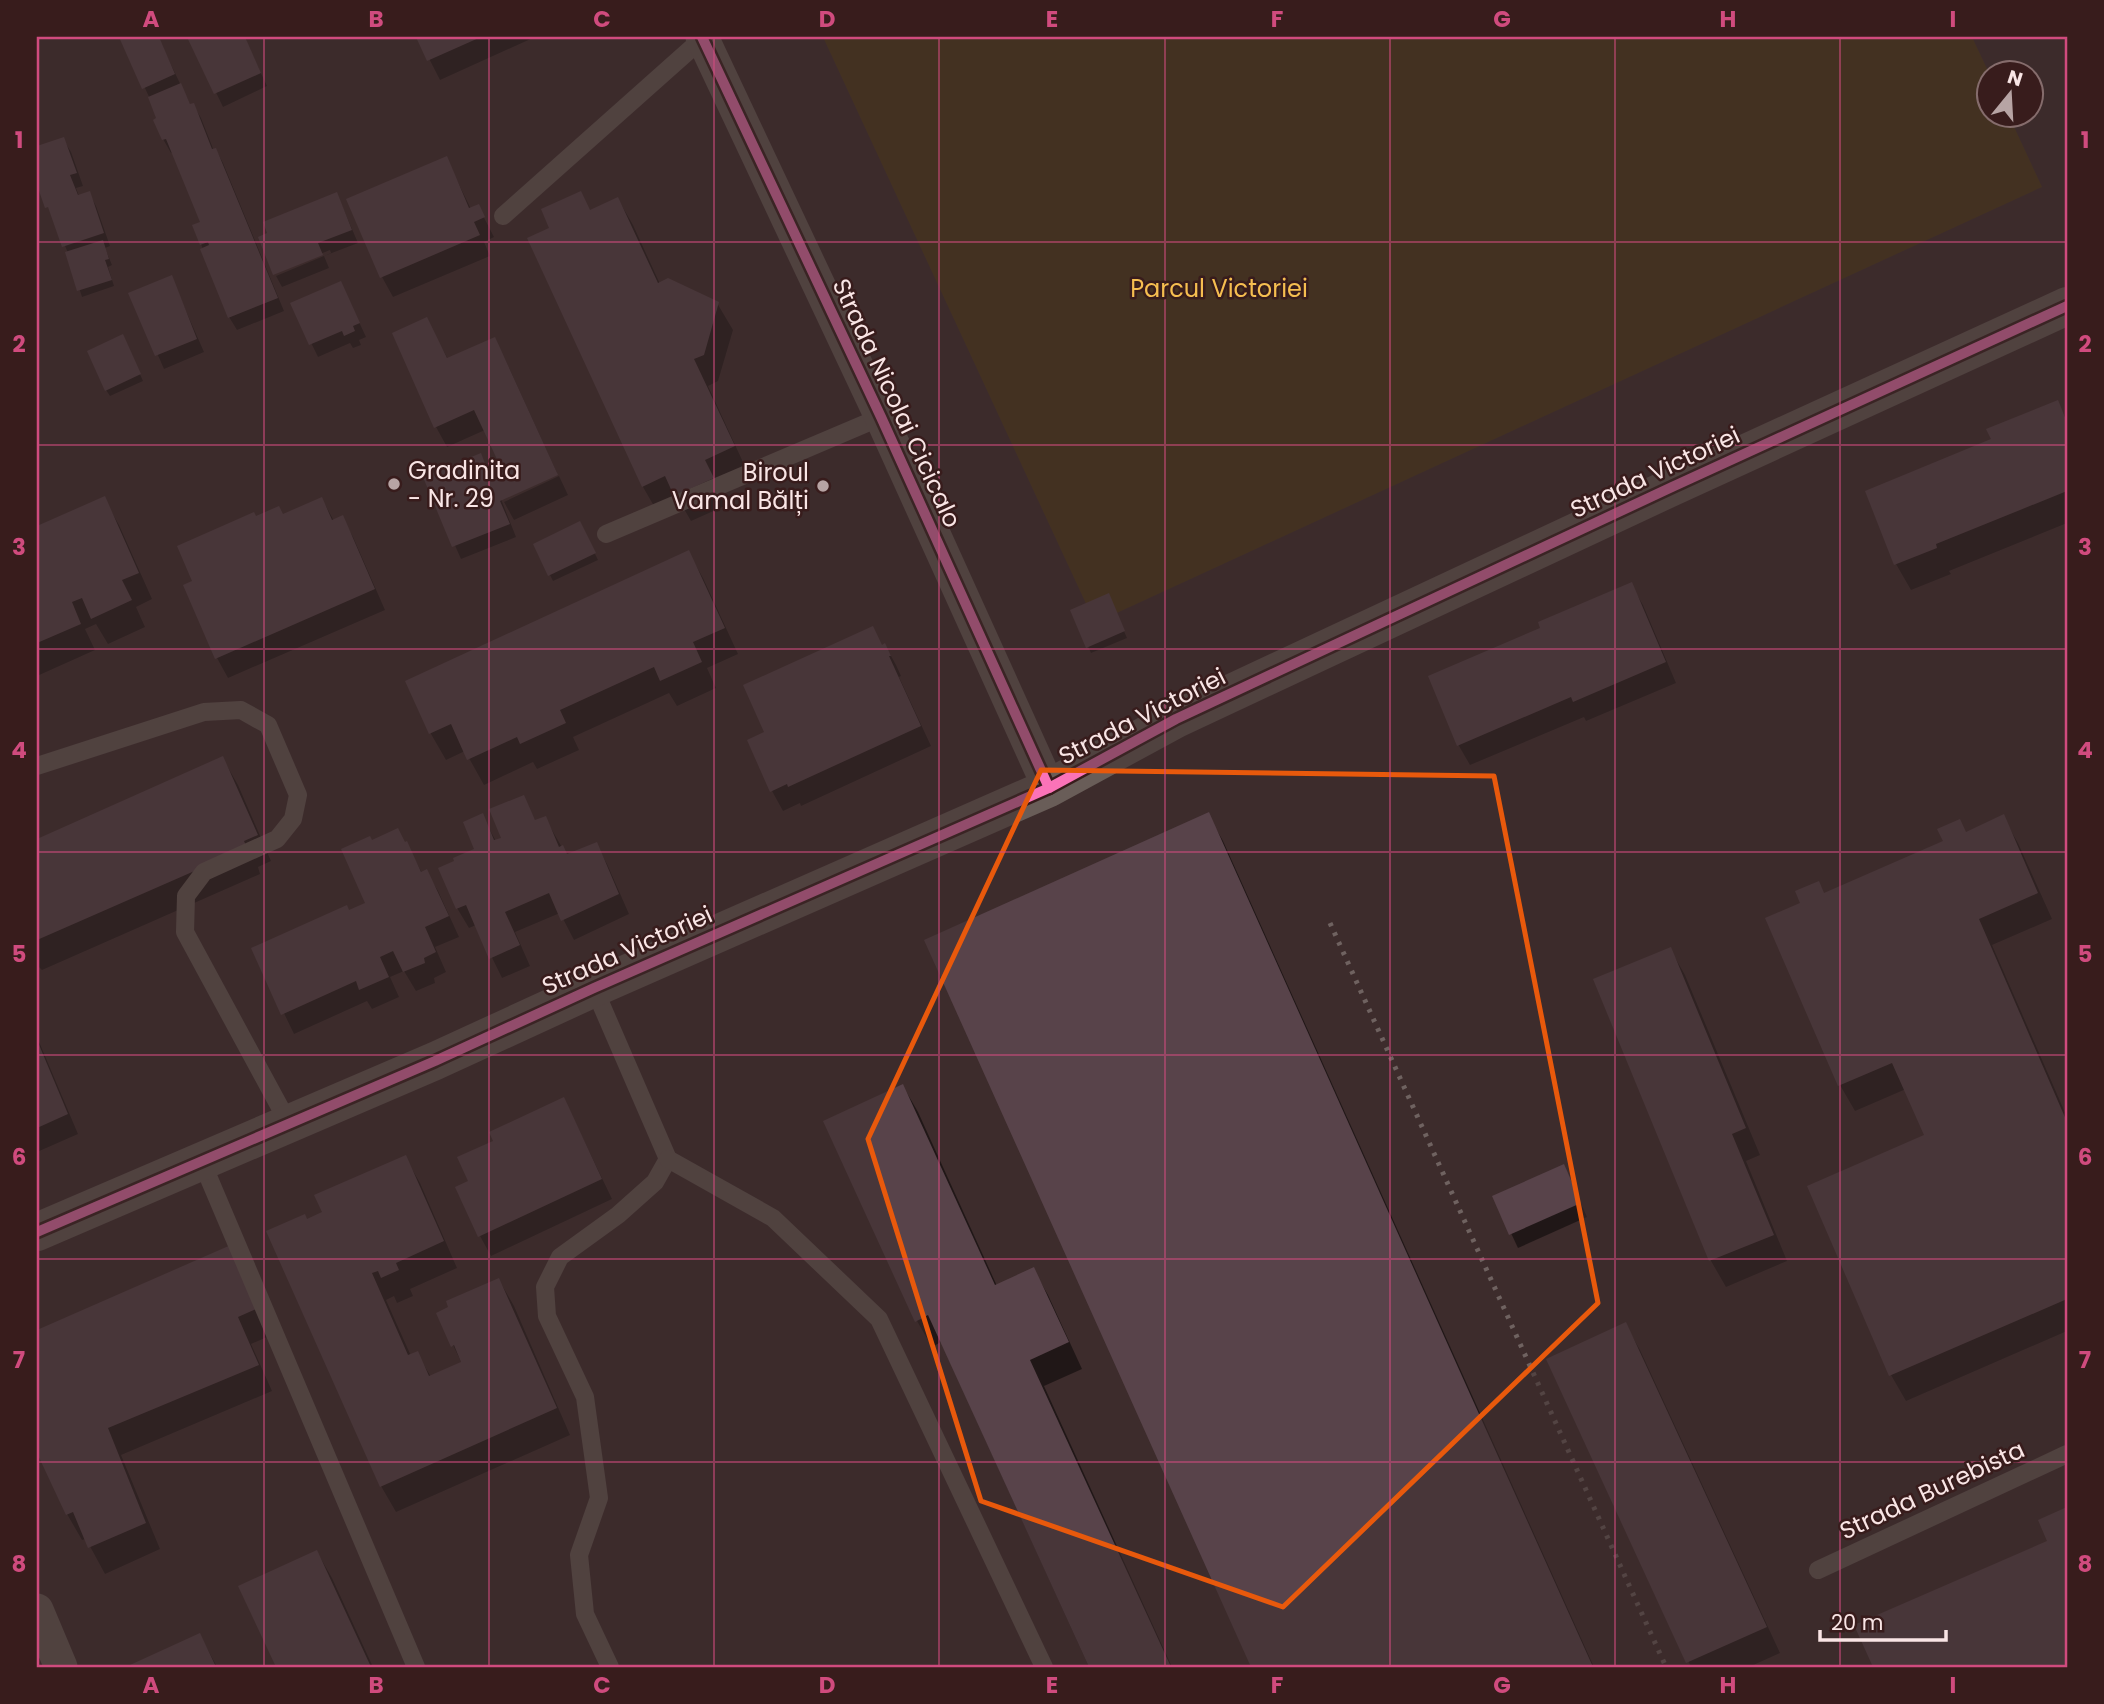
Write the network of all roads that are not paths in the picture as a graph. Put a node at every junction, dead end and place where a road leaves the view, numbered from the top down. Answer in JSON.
{"nodes":[{"id":1,"x":702,"y":38,"type":"edge"},
{"id":2,"x":503,"y":216,"type":"dead end"},
{"id":3,"x":2067,"y":306,"type":"edge"},
{"id":4,"x":881,"y":417,"type":"junction"},
{"id":5,"x":606,"y":534,"type":"dead end"},
{"id":6,"x":37,"y":766,"type":"edge"},
{"id":7,"x":1049,"y":788,"type":"junction"},
{"id":8,"x":594,"y":988,"type":"junction"},
{"id":9,"x":289,"y":1124,"type":"junction"},
{"id":10,"x":668,"y":1159,"type":"junction"},
{"id":11,"x":202,"y":1162,"type":"junction"},
{"id":12,"x":37,"y":1232,"type":"edge"},
{"id":13,"x":2067,"y":1454,"type":"edge"},
{"id":14,"x":1818,"y":1570,"type":"dead end"},
{"id":15,"x":37,"y":1611,"type":"edge"},
{"id":16,"x":61,"y":1667,"type":"edge"},
{"id":17,"x":416,"y":1667,"type":"edge"},
{"id":18,"x":610,"y":1667,"type":"edge"},
{"id":19,"x":1044,"y":1667,"type":"edge"}],
"edges":[{"from":1,"to":2,"type":"lane"},
{"from":1,"to":4,"type":"street","name":"Strada Nicolai Cicicalo"},
{"from":3,"to":7,"type":"street","name":"Strada Victoriei"},
{"from":4,"to":5,"type":"lane"},
{"from":4,"to":7,"type":"street","name":"Strada Nicolai Cicicalo"},
{"from":6,"to":9,"type":"lane"},
{"from":7,"to":8,"type":"street","name":"Strada Victoriei"},
{"from":8,"to":9,"type":"street","name":"Strada Victoriei"},
{"from":8,"to":10,"type":"lane"},
{"from":9,"to":11,"type":"street","name":"Strada Victoriei"},
{"from":10,"to":18,"type":"lane"},
{"from":10,"to":19,"type":"lane"},
{"from":11,"to":12,"type":"street","name":"Strada Victoriei"},
{"from":11,"to":17,"type":"lane"},
{"from":13,"to":14,"type":"lane","name":"Strada Burebista"},
{"from":15,"to":16,"type":"street"}]}
